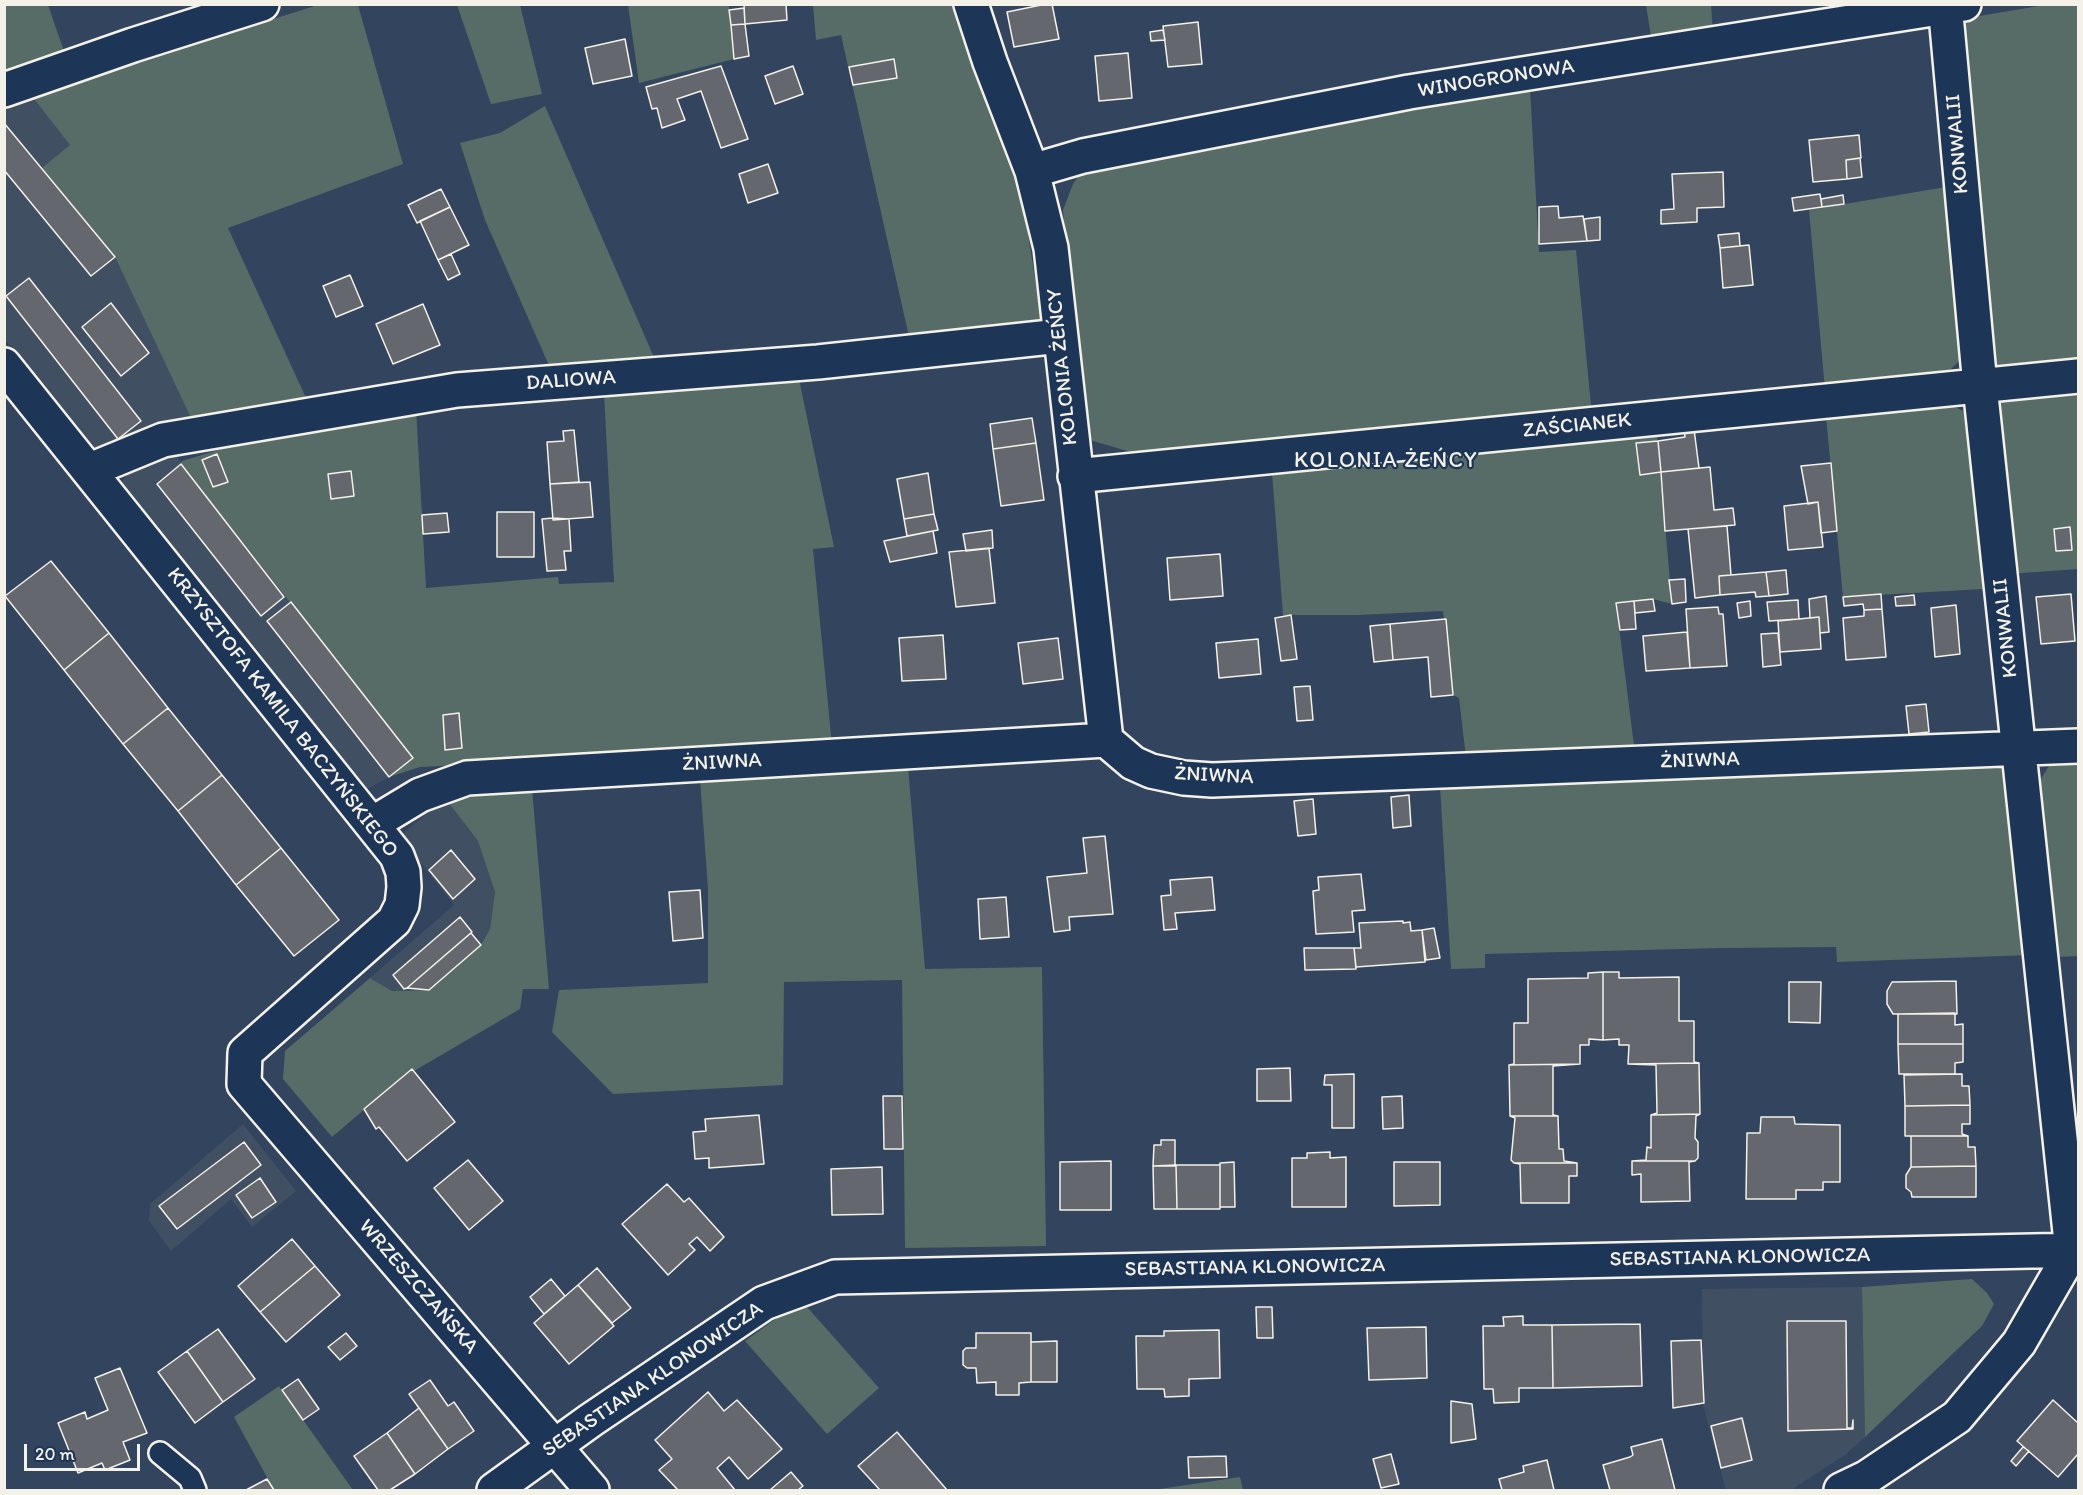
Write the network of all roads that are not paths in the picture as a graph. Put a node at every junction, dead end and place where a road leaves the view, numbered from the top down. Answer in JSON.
{"nodes":[{"id":1,"x":262,"y":4,"type":"edge"},
{"id":2,"x":971,"y":4,"type":"edge"},
{"id":3,"x":1952,"y":6,"type":"edge"},
{"id":4,"x":4,"y":90,"type":"edge"},
{"id":5,"x":1032,"y":171,"type":"junction"},
{"id":6,"x":1060,"y":336,"type":"junction"},
{"id":7,"x":4,"y":365,"type":"edge"},
{"id":8,"x":2079,"y":376,"type":"edge"},
{"id":9,"x":1980,"y":386,"type":"junction"},
{"id":10,"x":90,"y":470,"type":"junction"},
{"id":11,"x":1075,"y":476,"type":"junction"},
{"id":12,"x":1106,"y":740,"type":"junction"},
{"id":13,"x":2079,"y":746,"type":"edge"},
{"id":14,"x":2019,"y":748,"type":"junction"},
{"id":15,"x":372,"y":824,"type":"junction"},
{"id":16,"x":244,"y":1084,"type":"joint"},
{"id":17,"x":2075,"y":1251,"type":"edge"},
{"id":18,"x":555,"y":1446,"type":"junction"},
{"id":19,"x":160,"y":1453,"type":"dead end"},
{"id":20,"x":195,"y":1491,"type":"edge"},
{"id":21,"x":494,"y":1491,"type":"edge"},
{"id":22,"x":592,"y":1491,"type":"edge"},
{"id":23,"x":1841,"y":1491,"type":"edge"}],
"edges":[{"from":1,"to":4,"type":"street"},
{"from":2,"to":5,"type":"street","name":"KOLONIA ŻEŃCY"},
{"from":3,"to":5,"type":"street","name":"WINOGRONOWA"},
{"from":3,"to":9,"type":"street","name":"KONWALII"},
{"from":5,"to":6,"type":"street","name":"KOLONIA ŻEŃCY"},
{"from":6,"to":10,"type":"street","name":"DALIOWA"},
{"from":6,"to":11,"type":"street","name":"KOLONIA ŻEŃCY"},
{"from":7,"to":10,"type":"street","name":"KRZYSZTOFA KAMILA BACZYŃSKIEGO"},
{"from":8,"to":9,"type":"street","name":"ZAŚCIANEK"},
{"from":9,"to":11,"type":"street","name":"ZAŚCIANEK"},
{"from":9,"to":14,"type":"street","name":"KONWALII"},
{"from":10,"to":15,"type":"street","name":"KRZYSZTOFA KAMILA BACZYŃSKIEGO"},
{"from":11,"to":12,"type":"street","name":"KOLONIA ŻEŃCY"},
{"from":12,"to":14,"type":"street","name":"ŻNIWNA"},
{"from":12,"to":15,"type":"street","name":"ŻNIWNA"},
{"from":13,"to":14,"type":"street","name":"ŻNIWNA"},
{"from":14,"to":17,"type":"street","name":"KONWALII"},
{"from":15,"to":16,"type":"street","name":"KRZYSZTOFA KAMILA BACZYŃSKIEGO"},
{"from":16,"to":18,"type":"street","name":"WRZESZCZAŃSKA"},
{"from":17,"to":18,"type":"street","name":"SEBASTIANA KLONOWICZA"},
{"from":17,"to":23,"type":"street"},
{"from":18,"to":21,"type":"street","name":"SEBASTIANA KLONOWICZA"},
{"from":18,"to":22,"type":"street","name":"WRZESZCZAŃSKA"},
{"from":19,"to":20,"type":"lane"}]}
